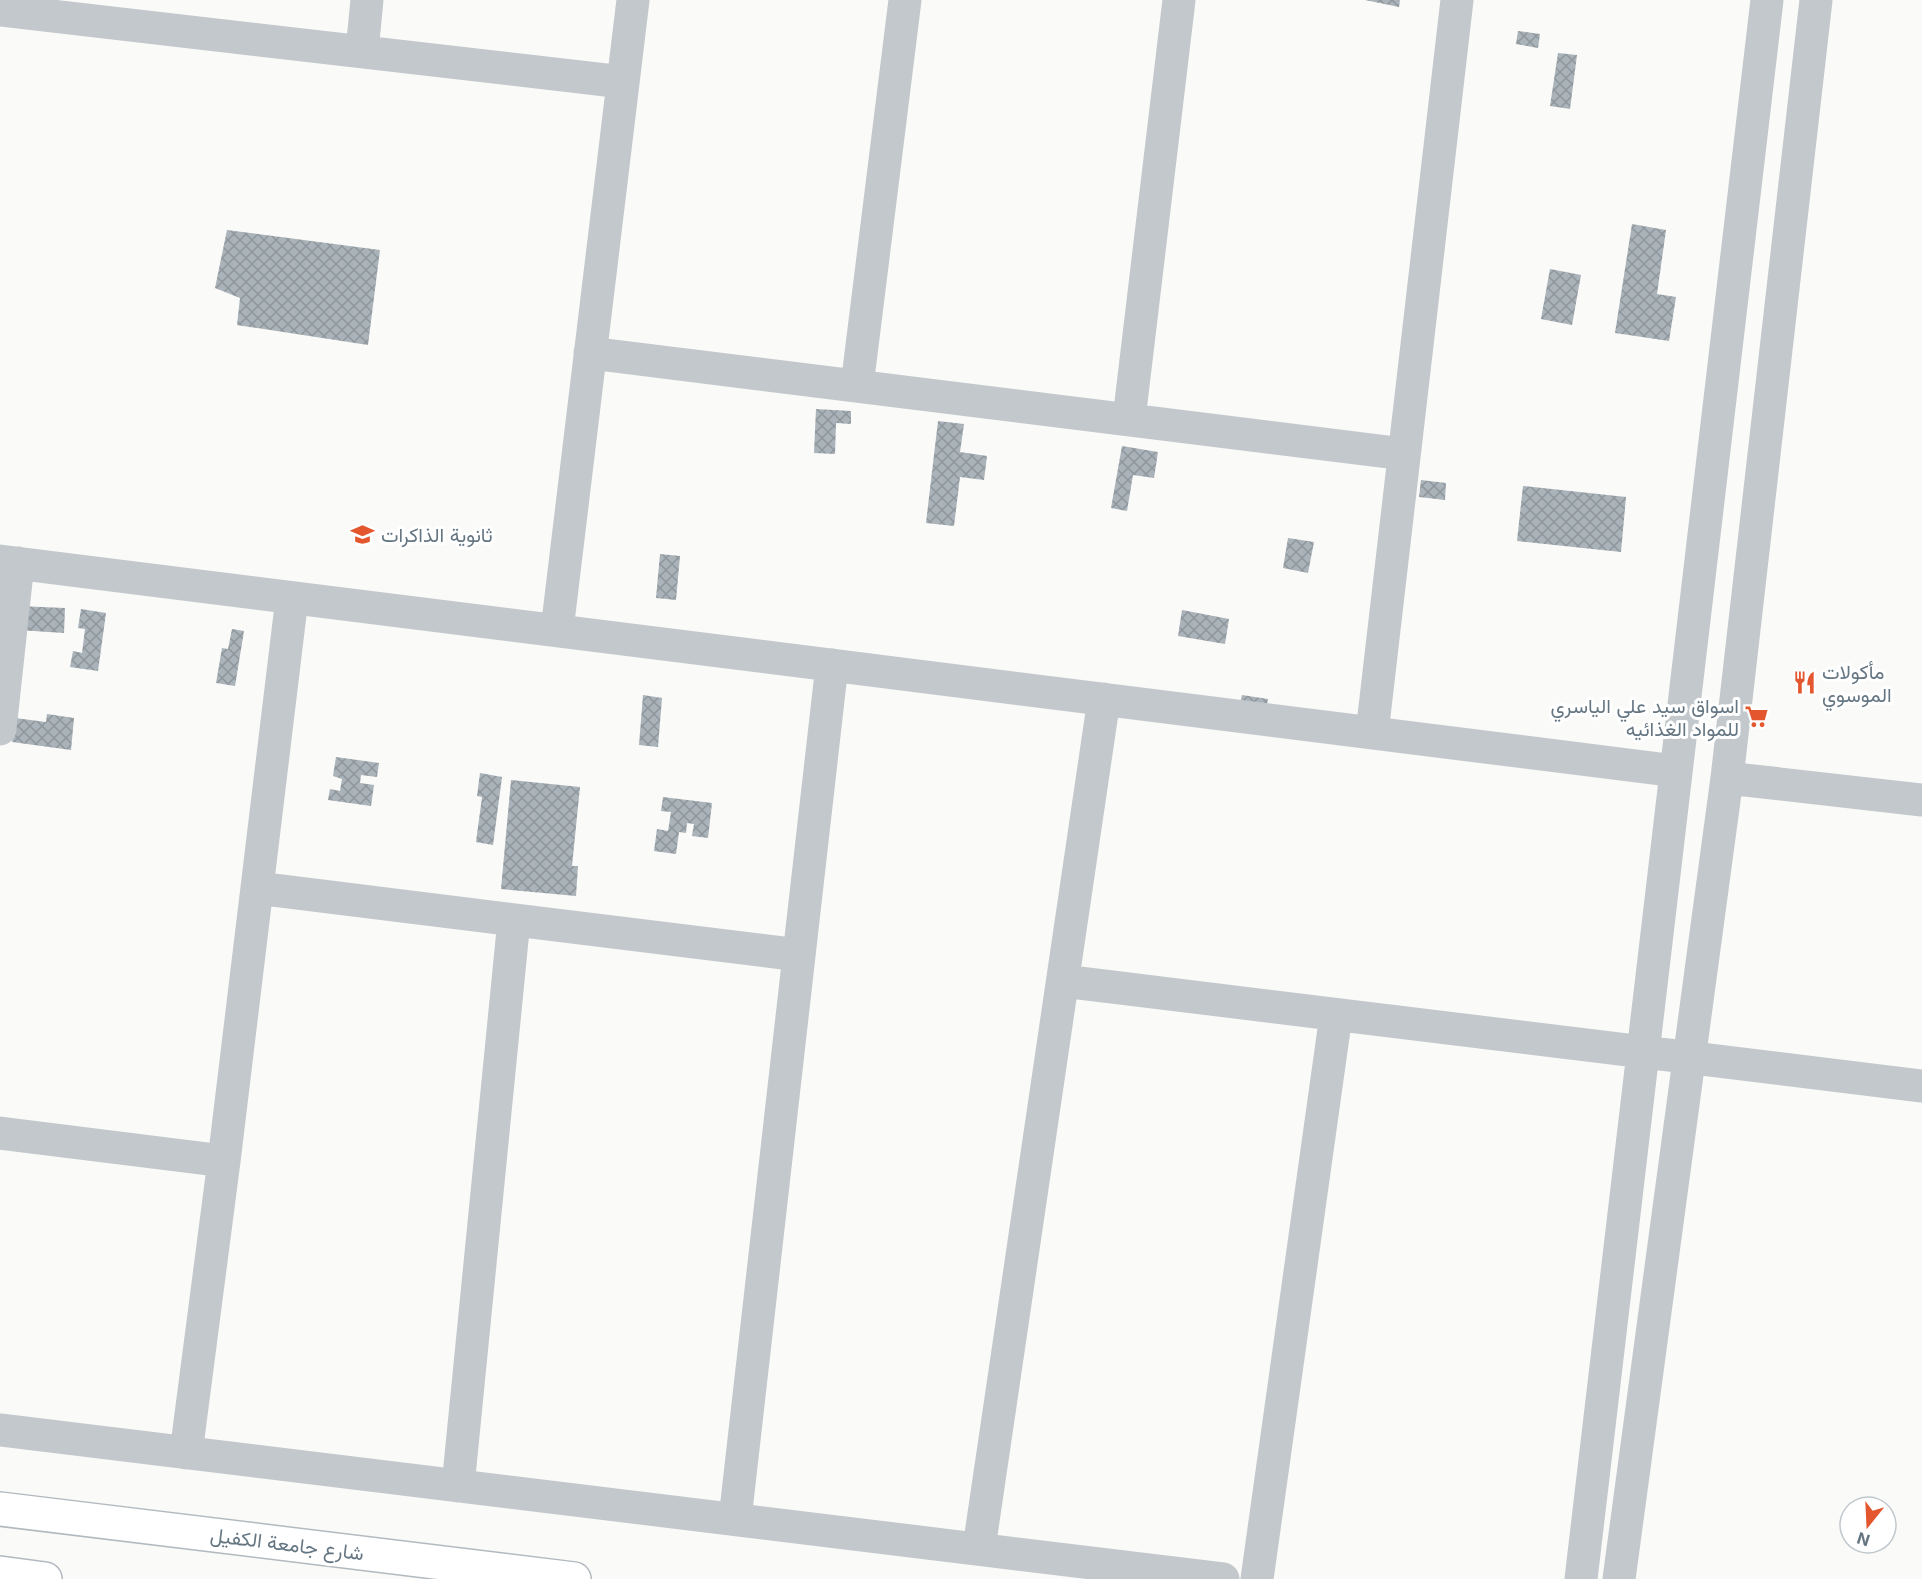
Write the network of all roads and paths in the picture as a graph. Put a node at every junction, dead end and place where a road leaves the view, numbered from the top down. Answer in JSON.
{"nodes":[{"id":1,"x":367,"y":0,"type":"edge"},
{"id":2,"x":633,"y":0,"type":"edge"},
{"id":3,"x":905,"y":0,"type":"edge"},
{"id":4,"x":1179,"y":0,"type":"edge"},
{"id":5,"x":1457,"y":0,"type":"edge"},
{"id":6,"x":1767,"y":0,"type":"edge"},
{"id":7,"x":1816,"y":0,"type":"edge"},
{"id":8,"x":0,"y":10,"type":"edge"},
{"id":9,"x":362,"y":51,"type":"junction"},
{"id":10,"x":623,"y":82,"type":"junction"},
{"id":11,"x":590,"y":353,"type":"junction"},
{"id":12,"x":857,"y":386,"type":"junction"},
{"id":13,"x":1129,"y":419,"type":"junction"},
{"id":14,"x":1404,"y":454,"type":"junction"},
{"id":15,"x":9,"y":562,"type":"edge"},
{"id":16,"x":292,"y":598,"type":"junction"},
{"id":17,"x":557,"y":630,"type":"junction"},
{"id":18,"x":832,"y":665,"type":"junction"},
{"id":19,"x":1104,"y":699,"type":"junction"},
{"id":20,"x":0,"y":729,"type":"edge"},
{"id":21,"x":1372,"y":732,"type":"junction"},
{"id":22,"x":1676,"y":771,"type":"junction"},
{"id":23,"x":1727,"y":778,"type":"junction"},
{"id":24,"x":1922,"y":800,"type":"edge"},
{"id":25,"x":257,"y":888,"type":"junction"},
{"id":26,"x":514,"y":920,"type":"junction"},
{"id":27,"x":799,"y":955,"type":"junction"},
{"id":28,"x":1062,"y":981,"type":"junction"},
{"id":29,"x":1336,"y":1015,"type":"junction"},
{"id":30,"x":1643,"y":1052,"type":"junction"},
{"id":31,"x":1689,"y":1058,"type":"junction"},
{"id":32,"x":1922,"y":1086,"type":"edge"},
{"id":33,"x":0,"y":1133,"type":"edge"},
{"id":34,"x":225,"y":1161,"type":"junction"},
{"id":35,"x":0,"y":1430,"type":"edge"},
{"id":36,"x":186,"y":1453,"type":"junction"},
{"id":37,"x":458,"y":1486,"type":"junction"},
{"id":38,"x":0,"y":1509,"type":"edge"},
{"id":39,"x":735,"y":1519,"type":"junction"},
{"id":40,"x":979,"y":1548,"type":"junction"},
{"id":41,"x":0,"y":1573,"type":"edge"},
{"id":42,"x":45,"y":1579,"type":"edge"},
{"id":43,"x":574,"y":1579,"type":"edge"},
{"id":44,"x":1223,"y":1579,"type":"edge"},
{"id":45,"x":1257,"y":1579,"type":"edge"},
{"id":46,"x":1581,"y":1579,"type":"edge"},
{"id":47,"x":1619,"y":1579,"type":"edge"}],
"edges":[{"from":1,"to":9,"type":"street"},
{"from":2,"to":10,"type":"street"},
{"from":3,"to":12,"type":"street"},
{"from":4,"to":13,"type":"street"},
{"from":5,"to":14,"type":"street"},
{"from":6,"to":22,"type":"street"},
{"from":7,"to":23,"type":"street"},
{"from":8,"to":9,"type":"street"},
{"from":9,"to":10,"type":"street"},
{"from":10,"to":11,"type":"street"},
{"from":11,"to":12,"type":"street"},
{"from":11,"to":17,"type":"street"},
{"from":12,"to":13,"type":"street"},
{"from":13,"to":14,"type":"street"},
{"from":14,"to":21,"type":"street"},
{"from":15,"to":16,"type":"street"},
{"from":15,"to":20,"type":"street"},
{"from":16,"to":17,"type":"street"},
{"from":16,"to":25,"type":"street"},
{"from":17,"to":18,"type":"street"},
{"from":18,"to":19,"type":"street"},
{"from":18,"to":27,"type":"street"},
{"from":19,"to":21,"type":"street"},
{"from":19,"to":28,"type":"street"},
{"from":21,"to":22,"type":"street"},
{"from":22,"to":30,"type":"street"},
{"from":23,"to":24,"type":"street"},
{"from":23,"to":31,"type":"street"},
{"from":25,"to":26,"type":"street"},
{"from":25,"to":34,"type":"street"},
{"from":26,"to":27,"type":"street"},
{"from":26,"to":37,"type":"street"},
{"from":27,"to":39,"type":"street"},
{"from":28,"to":29,"type":"street"},
{"from":28,"to":40,"type":"street"},
{"from":29,"to":30,"type":"street"},
{"from":29,"to":45,"type":"street"},
{"from":30,"to":31,"type":"street"},
{"from":30,"to":46,"type":"street"},
{"from":31,"to":32,"type":"street"},
{"from":31,"to":47,"type":"street"},
{"from":33,"to":34,"type":"street"},
{"from":34,"to":36,"type":"street"},
{"from":35,"to":36,"type":"street"},
{"from":36,"to":37,"type":"street"},
{"from":37,"to":39,"type":"street"},
{"from":38,"to":43,"type":"main road","name":"شارع جامعة الكفيل"},
{"from":39,"to":40,"type":"street"},
{"from":40,"to":44,"type":"street"},
{"from":41,"to":42,"type":"main road"}]}
